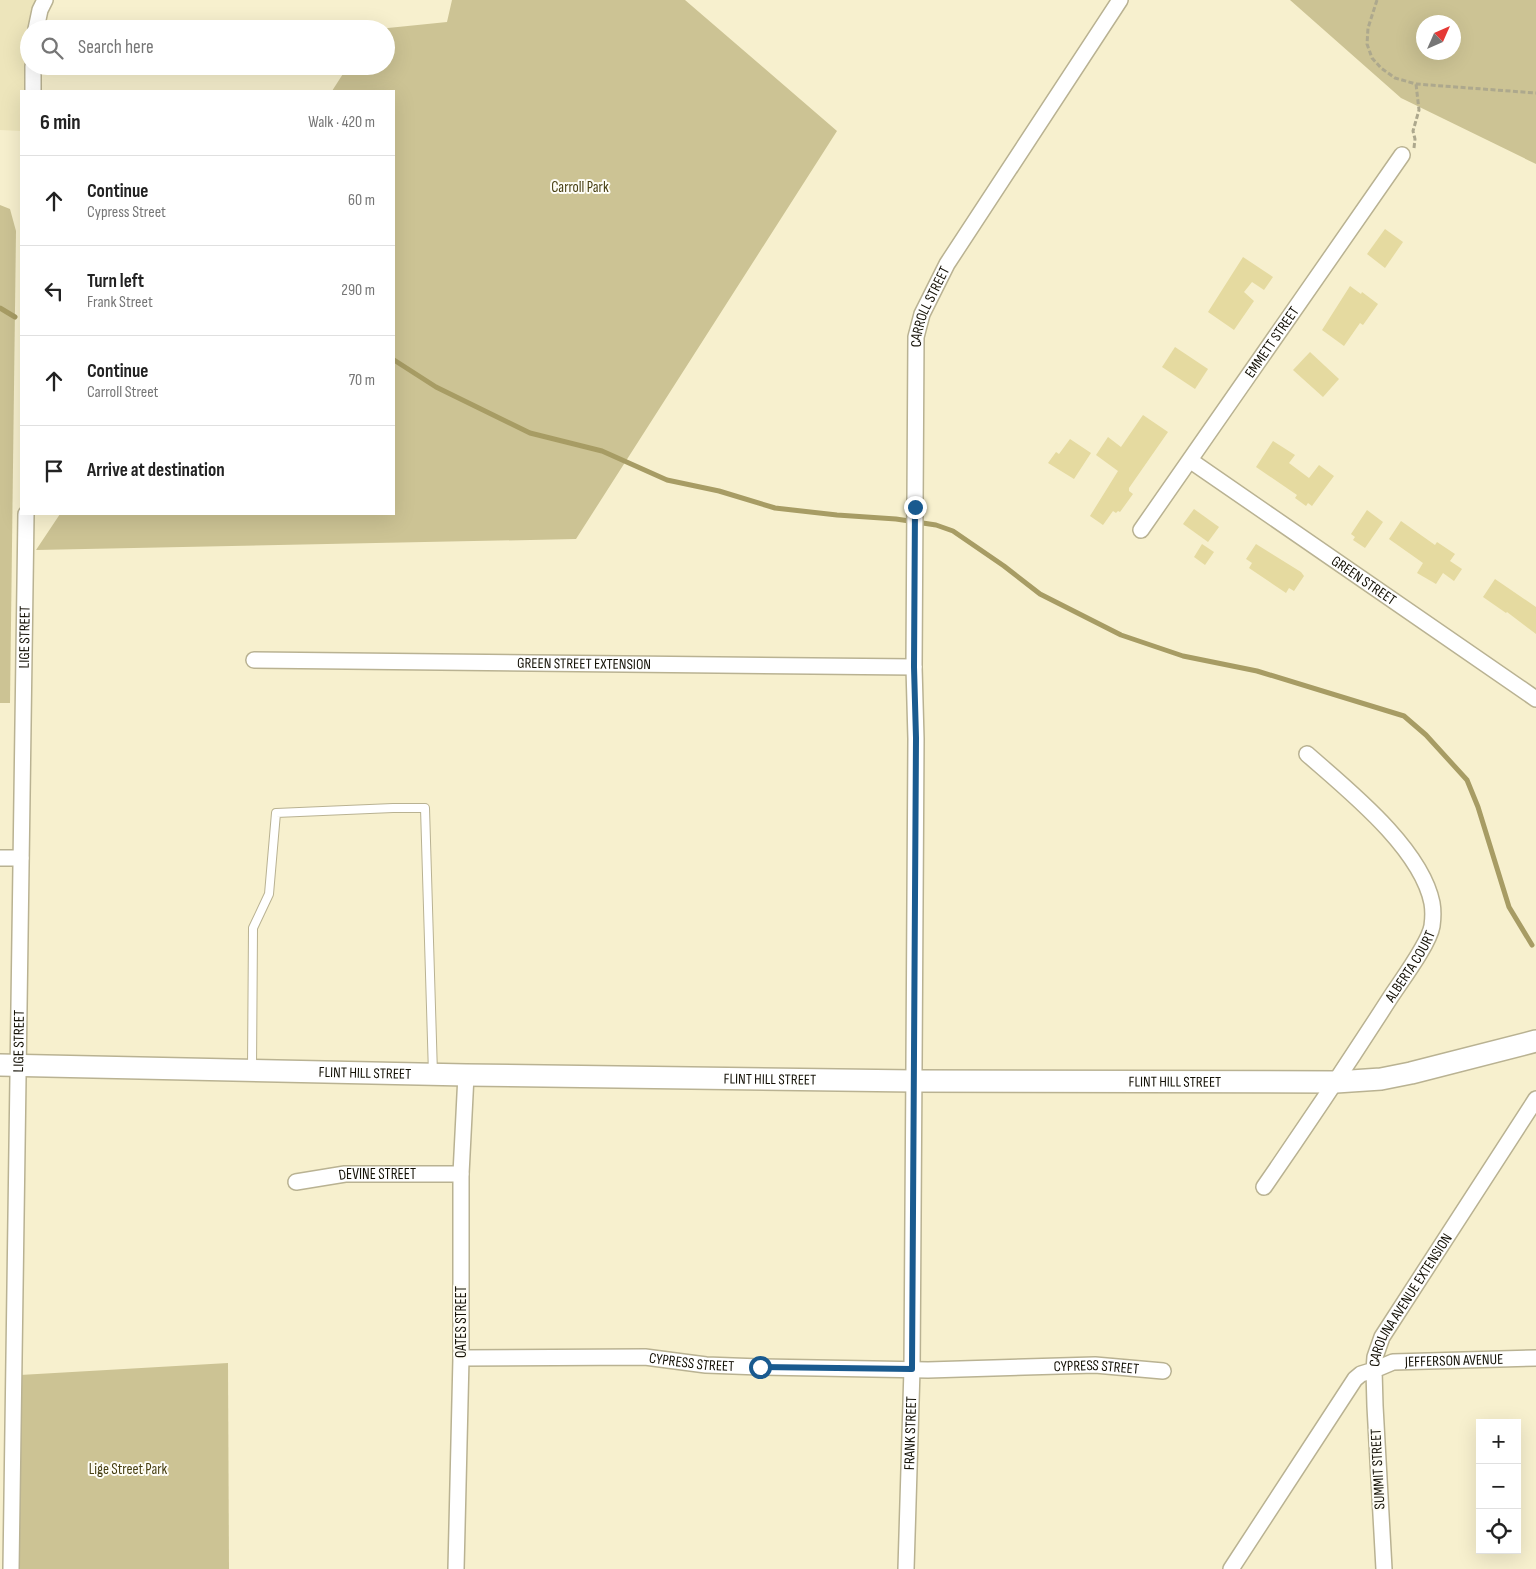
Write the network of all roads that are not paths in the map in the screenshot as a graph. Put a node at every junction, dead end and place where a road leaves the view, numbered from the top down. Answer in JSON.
{"nodes":[{"id":1,"x":45,"y":0,"type":"edge"},
{"id":2,"x":1120,"y":0,"type":"edge"},
{"id":3,"x":38,"y":20,"type":"edge"},
{"id":4,"x":33,"y":75,"type":"edge"},
{"id":5,"x":32,"y":90,"type":"edge"},
{"id":6,"x":1406,"y":154,"type":"road end"},
{"id":7,"x":1191,"y":461,"type":"junction"},
{"id":8,"x":26,"y":515,"type":"edge"},
{"id":9,"x":1141,"y":530,"type":"dead end"},
{"id":10,"x":254,"y":660,"type":"dead end"},
{"id":11,"x":914,"y":667,"type":"junction"},
{"id":12,"x":1536,"y":699,"type":"edge"},
{"id":13,"x":1307,"y":754,"type":"dead end"},
{"id":14,"x":0,"y":858,"type":"edge"},
{"id":15,"x":21,"y":858,"type":"junction"},
{"id":16,"x":1536,"y":1041,"type":"edge"},
{"id":17,"x":9,"y":1065,"type":"edge"},
{"id":18,"x":252,"y":1070,"type":"junction"},
{"id":19,"x":432,"y":1074,"type":"junction"},
{"id":20,"x":466,"y":1075,"type":"junction"},
{"id":21,"x":914,"y":1081,"type":"junction"},
{"id":22,"x":1336,"y":1082,"type":"junction"},
{"id":23,"x":1536,"y":1099,"type":"edge"},
{"id":24,"x":462,"y":1174,"type":"junction"},
{"id":25,"x":296,"y":1182,"type":"dead end"},
{"id":26,"x":1264,"y":1188,"type":"dead end"},
{"id":27,"x":460,"y":1358,"type":"junction"},
{"id":28,"x":1536,"y":1358,"type":"edge"},
{"id":29,"x":912,"y":1369,"type":"junction"},
{"id":30,"x":1374,"y":1370,"type":"junction"},
{"id":31,"x":1164,"y":1371,"type":"dead end"},
{"id":32,"x":11,"y":1569,"type":"edge"},
{"id":33,"x":456,"y":1569,"type":"edge"},
{"id":34,"x":906,"y":1569,"type":"edge"},
{"id":35,"x":1231,"y":1569,"type":"edge"},
{"id":36,"x":1384,"y":1569,"type":"edge"}],
"edges":[{"from":1,"to":3,"type":"street"},
{"from":2,"to":11,"type":"street","name":"CARROLL STREET"},
{"from":4,"to":5,"type":"street"},
{"from":6,"to":7,"type":"street","name":"EMMETT STREET"},
{"from":7,"to":9,"type":"street","name":"EMMETT STREET"},
{"from":7,"to":12,"type":"street","name":"GREEN STREET"},
{"from":8,"to":15,"type":"street","name":"LIGE STREET"},
{"from":10,"to":11,"type":"street","name":"GREEN STREET EXTENSION"},
{"from":11,"to":21,"type":"street","name":"FRANK STREET"},
{"from":13,"to":22,"type":"street","name":"ALBERTA COURT"},
{"from":14,"to":15,"type":"street"},
{"from":15,"to":17,"type":"street","name":"LIGE STREET"},
{"from":16,"to":22,"type":"street","name":"FLINT HILL STREET"},
{"from":17,"to":18,"type":"street","name":"FLINT HILL STREET"},
{"from":17,"to":32,"type":"street","name":"LIGE STREET"},
{"from":18,"to":19,"type":"street","name":"FLINT HILL STREET"},
{"from":18,"to":19,"type":"lane"},
{"from":19,"to":20,"type":"street","name":"FLINT HILL STREET"},
{"from":20,"to":21,"type":"street","name":"FLINT HILL STREET"},
{"from":20,"to":24,"type":"street","name":"OATES STREET"},
{"from":21,"to":22,"type":"street","name":"FLINT HILL STREET"},
{"from":21,"to":29,"type":"street","name":"FRANK STREET"},
{"from":22,"to":26,"type":"street","name":"ALBERTA COURT"},
{"from":23,"to":30,"type":"street","name":"CAROLINA AVENUE EXTENSION"},
{"from":24,"to":25,"type":"street","name":"DEVINE STREET"},
{"from":24,"to":27,"type":"street","name":"OATES STREET"},
{"from":27,"to":29,"type":"street","name":"CYPRESS STREET"},
{"from":27,"to":33,"type":"street","name":"OATES STREET"},
{"from":28,"to":30,"type":"street","name":"JEFFERSON AVENUE"},
{"from":29,"to":31,"type":"street","name":"CYPRESS STREET"},
{"from":29,"to":34,"type":"street","name":"FRANK STREET"},
{"from":30,"to":35,"type":"street","name":"CAROLINA AVENUE EXTENSION"},
{"from":30,"to":36,"type":"street","name":"SUMMIT STREET"}]}
